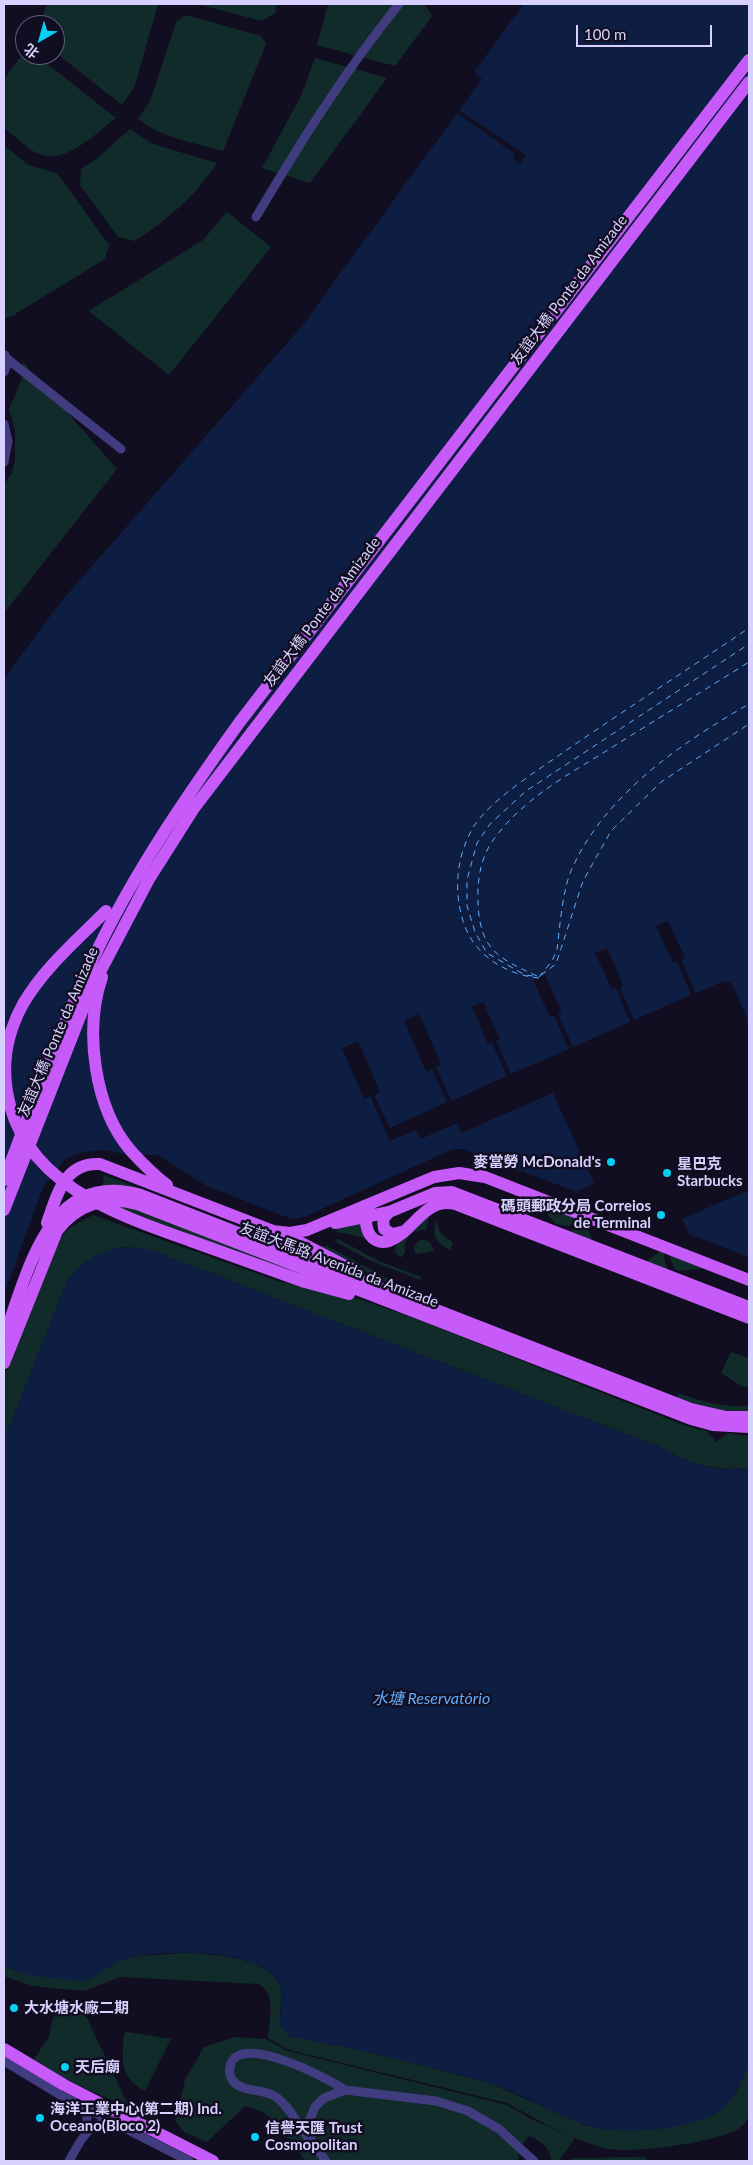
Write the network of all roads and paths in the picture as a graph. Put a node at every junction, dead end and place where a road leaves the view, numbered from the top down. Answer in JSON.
{"nodes":[{"id":1,"x":399,"y":4,"type":"edge"},
{"id":2,"x":749,"y":60,"type":"edge"},
{"id":3,"x":749,"y":82,"type":"edge"},
{"id":4,"x":256,"y":217,"type":"dead end"},
{"id":5,"x":5,"y":355,"type":"edge"},
{"id":6,"x":4,"y":372,"type":"edge"},
{"id":7,"x":4,"y":424,"type":"edge"},
{"id":8,"x":121,"y":449,"type":"dead end"},
{"id":9,"x":4,"y":462,"type":"edge"},
{"id":10,"x":140,"y":872,"type":"junction"},
{"id":11,"x":118,"y":935,"type":"junction"},
{"id":12,"x":4,"y":1180,"type":"edge"},
{"id":13,"x":182,"y":1195,"type":"junction"},
{"id":14,"x":381,"y":1200,"type":"junction"},
{"id":15,"x":4,"y":1210,"type":"edge"},
{"id":16,"x":389,"y":1212,"type":"junction"},
{"id":17,"x":366,"y":1217,"type":"junction"},
{"id":18,"x":313,"y":1227,"type":"junction"},
{"id":19,"x":272,"y":1230,"type":"junction"},
{"id":20,"x":401,"y":1232,"type":"junction"},
{"id":21,"x":42,"y":1237,"type":"junction"},
{"id":22,"x":749,"y":1280,"type":"edge"},
{"id":23,"x":409,"y":1305,"type":"junction"},
{"id":24,"x":748,"y":1315,"type":"edge"},
{"id":25,"x":4,"y":1336,"type":"edge"},
{"id":26,"x":4,"y":1363,"type":"edge"},
{"id":27,"x":749,"y":1417,"type":"edge"},
{"id":28,"x":749,"y":1427,"type":"edge"},
{"id":29,"x":4,"y":2049,"type":"edge"},
{"id":30,"x":4,"y":2062,"type":"edge"},
{"id":31,"x":346,"y":2090,"type":"junction"},
{"id":32,"x":77,"y":2104,"type":"junction"},
{"id":33,"x":118,"y":2125,"type":"junction"},
{"id":34,"x":86,"y":2134,"type":"junction"},
{"id":35,"x":311,"y":2141,"type":"junction"},
{"id":36,"x":69,"y":2161,"type":"edge"},
{"id":37,"x":189,"y":2161,"type":"edge"},
{"id":38,"x":213,"y":2161,"type":"edge"},
{"id":39,"x":326,"y":2161,"type":"edge"},
{"id":40,"x":534,"y":2161,"type":"edge"}],
"edges":[{"from":1,"to":4,"type":"street"},
{"from":2,"to":10,"type":"main road","name":"友誼大橋 Ponte da Amizade"},
{"from":3,"to":11,"type":"main road","name":"友誼大橋 Ponte da Amizade"},
{"from":5,"to":6,"type":"street"},
{"from":5,"to":8,"type":"street"},
{"from":7,"to":9,"type":"street"},
{"from":10,"to":12,"type":"main road","name":"友誼大橋 Ponte da Amizade"},
{"from":10,"to":23,"type":"main road","bridge":true},
{"from":11,"to":13,"type":"main road"},
{"from":11,"to":15,"type":"main road","name":"友誼大橋 Ponte da Amizade"},
{"from":13,"to":19,"type":"main road"},
{"from":13,"to":21,"type":"main road"},
{"from":14,"to":17,"type":"main road"},
{"from":14,"to":18,"type":"main road"},
{"from":14,"to":22,"type":"main road"},
{"from":16,"to":17,"type":"main road"},
{"from":16,"to":20,"type":"main road"},
{"from":16,"to":24,"type":"main road"},
{"from":17,"to":18,"type":"main road"},
{"from":17,"to":20,"type":"main road"},
{"from":18,"to":19,"type":"main road"},
{"from":19,"to":23,"type":"main road"},
{"from":20,"to":24,"type":"main road"},
{"from":21,"to":23,"type":"main road","name":"友誼大馬路 Avenida da Amizade"},
{"from":21,"to":25,"type":"main road","name":"友誼大馬路 Avenida da Amizade"},
{"from":23,"to":26,"type":"main road","name":"友誼大馬路 Avenida da Amizade"},
{"from":23,"to":27,"type":"main road","name":"友誼大馬路 Avenida da Amizade"},
{"from":23,"to":28,"type":"main road","name":"友誼大馬路 Avenida da Amizade"},
{"from":29,"to":38,"type":"main road"},
{"from":30,"to":32,"type":"street"},
{"from":31,"to":35,"type":"street"},
{"from":31,"to":35,"type":"street"},
{"from":31,"to":40,"type":"street"},
{"from":32,"to":33,"type":"street"},
{"from":32,"to":34,"type":"street"},
{"from":33,"to":34,"type":"street"},
{"from":33,"to":37,"type":"street"},
{"from":34,"to":36,"type":"street"},
{"from":35,"to":39,"type":"street"}]}
